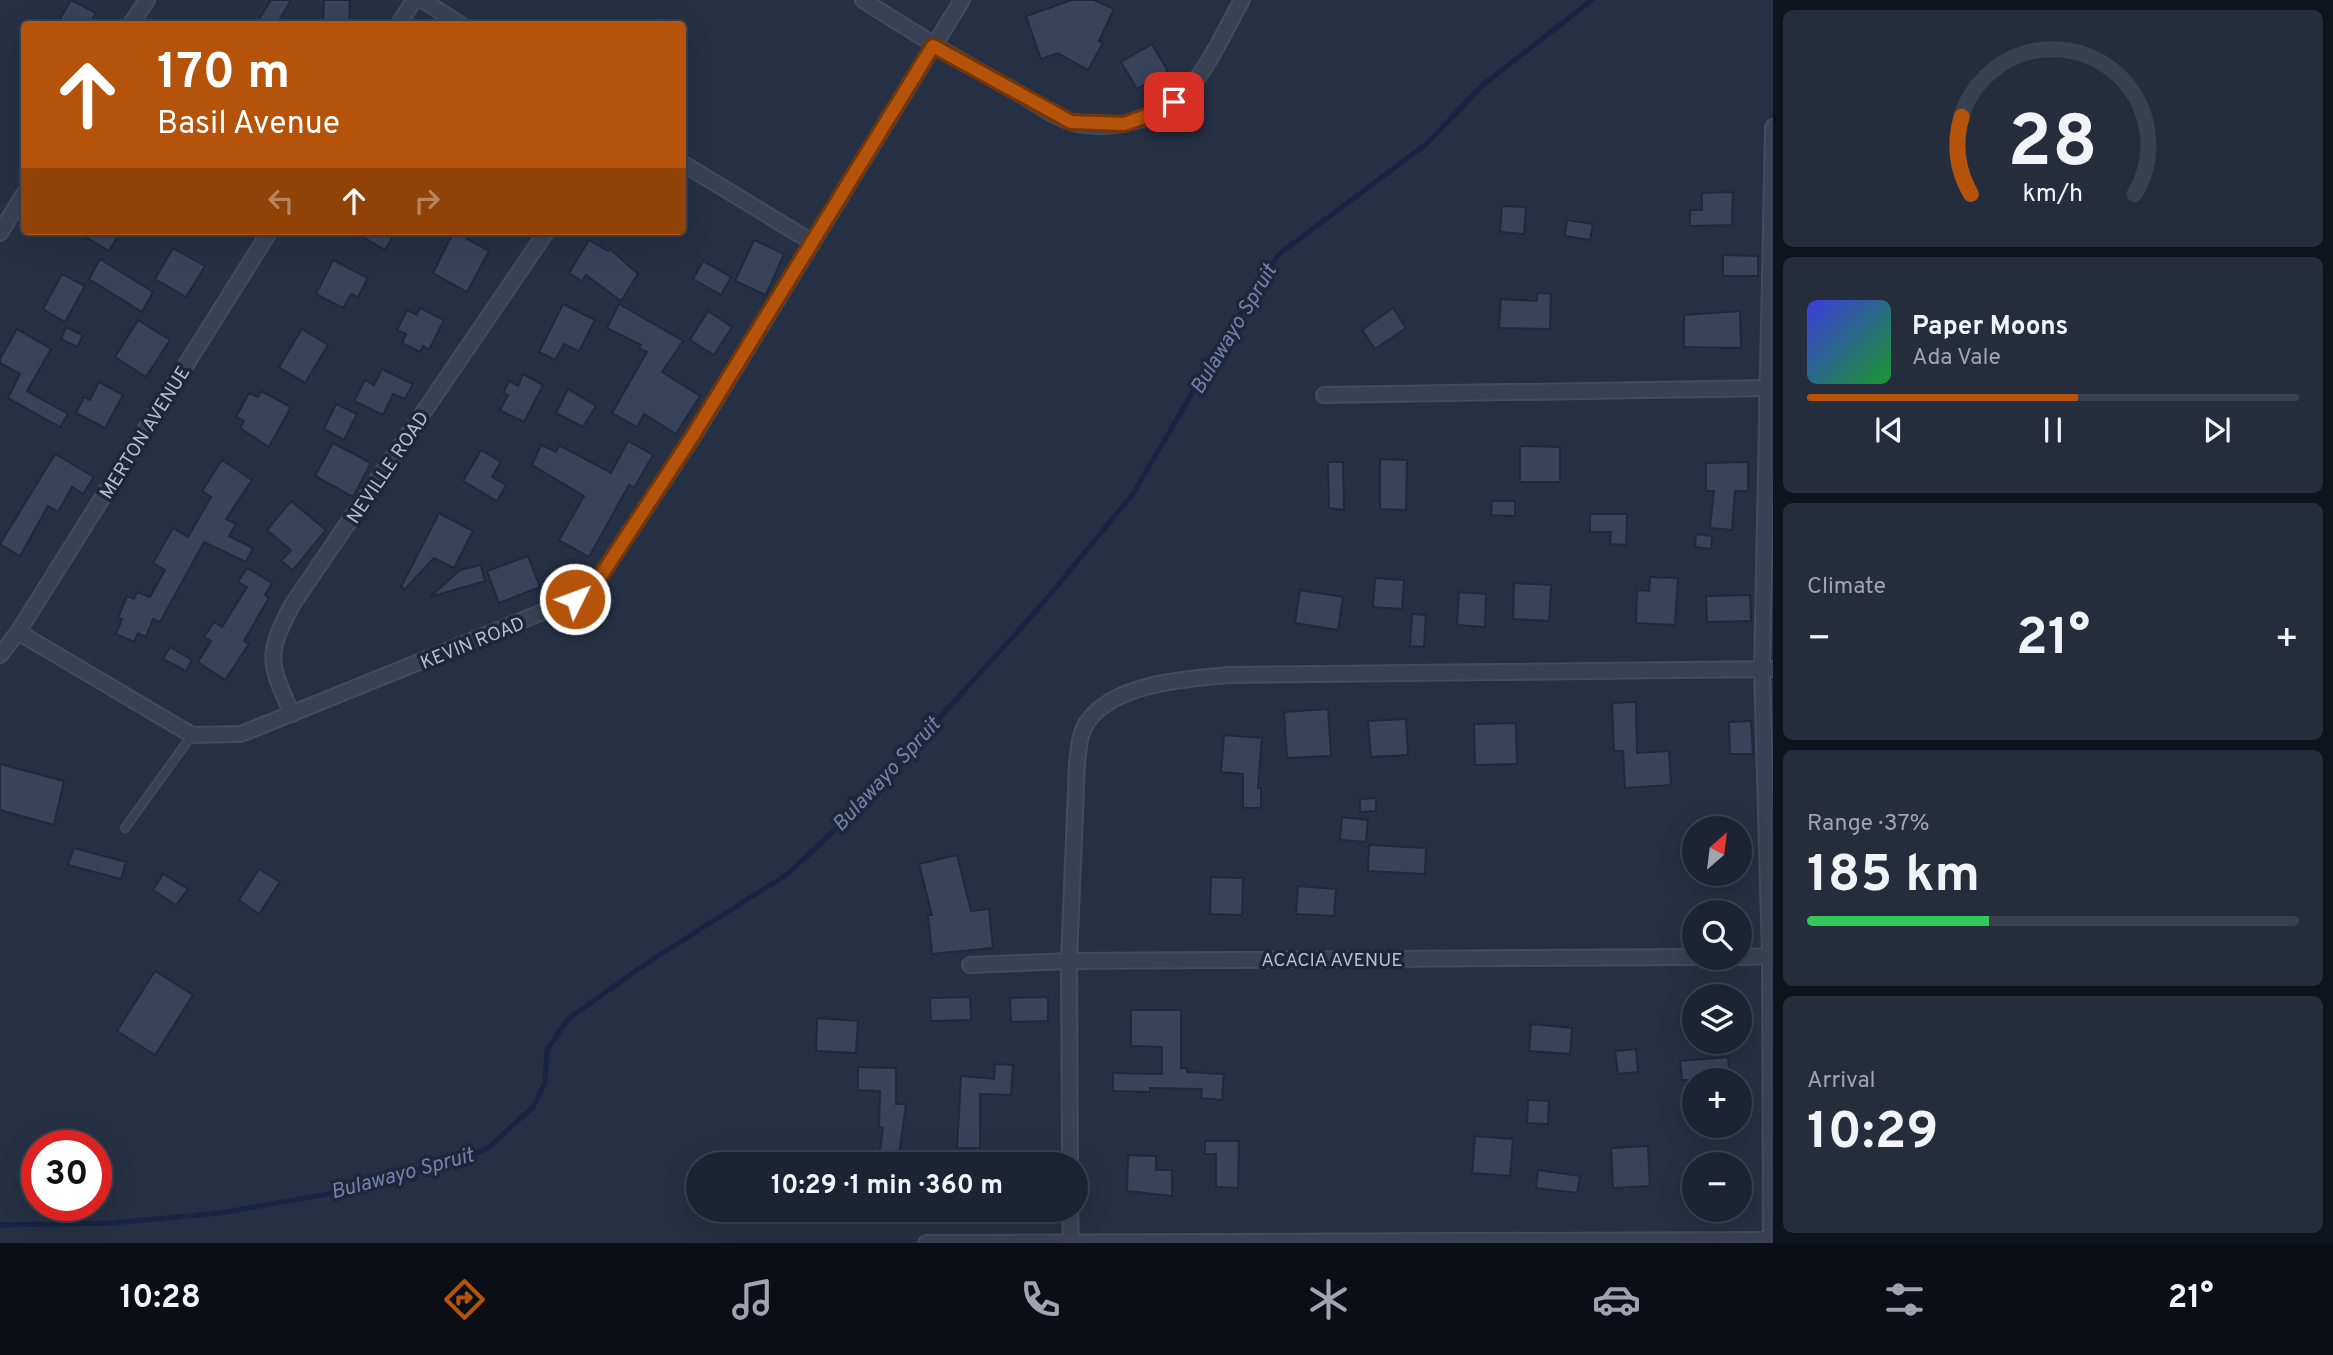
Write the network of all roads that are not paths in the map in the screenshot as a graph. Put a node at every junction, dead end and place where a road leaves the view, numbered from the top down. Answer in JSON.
{"nodes":[{"id":1,"x":147,"y":0,"type":"edge"},
{"id":2,"x":414,"y":0,"type":"edge"},
{"id":3,"x":422,"y":0,"type":"edge"},
{"id":4,"x":863,"y":0,"type":"edge"},
{"id":5,"x":962,"y":0,"type":"edge"},
{"id":6,"x":1242,"y":0,"type":"edge"},
{"id":7,"x":133,"y":21,"type":"edge"},
{"id":8,"x":401,"y":21,"type":"edge"},
{"id":9,"x":455,"y":21,"type":"edge"},
{"id":10,"x":933,"y":46,"type":"junction"},
{"id":11,"x":1773,"y":127,"type":"edge"},
{"id":12,"x":686,"y":165,"type":"edge"},
{"id":13,"x":21,"y":199,"type":"edge"},
{"id":14,"x":0,"y":233,"type":"edge"},
{"id":15,"x":267,"y":235,"type":"edge"},
{"id":16,"x":544,"y":235,"type":"edge"},
{"id":17,"x":812,"y":242,"type":"junction"},
{"id":18,"x":1770,"y":388,"type":"edge"},
{"id":19,"x":1324,"y":395,"type":"dead end"},
{"id":20,"x":18,"y":632,"type":"junction"},
{"id":21,"x":0,"y":655,"type":"edge"},
{"id":22,"x":1767,"y":669,"type":"edge"},
{"id":23,"x":292,"y":714,"type":"junction"},
{"id":24,"x":192,"y":735,"type":"junction"},
{"id":25,"x":125,"y":828,"type":"dead end"},
{"id":26,"x":1771,"y":956,"type":"edge"},
{"id":27,"x":1682,"y":957,"type":"edge"},
{"id":28,"x":1752,"y":957,"type":"edge"},
{"id":29,"x":1069,"y":961,"type":"junction"},
{"id":30,"x":970,"y":965,"type":"dead end"},
{"id":31,"x":1070,"y":1152,"type":"edge"},
{"id":32,"x":1070,"y":1222,"type":"edge"},
{"id":33,"x":1772,"y":1241,"type":"edge"},
{"id":34,"x":1070,"y":1242,"type":"edge"},
{"id":35,"x":926,"y":1243,"type":"edge"}],
"edges":[{"from":1,"to":7,"type":"street"},
{"from":2,"to":8,"type":"street"},
{"from":3,"to":9,"type":"street"},
{"from":4,"to":10,"type":"street"},
{"from":5,"to":10,"type":"street","name":"KEVIN ROAD"},
{"from":6,"to":10,"type":"street"},
{"from":10,"to":17,"type":"street","name":"KEVIN ROAD"},
{"from":11,"to":18,"type":"street"},
{"from":12,"to":17,"type":"street"},
{"from":13,"to":14,"type":"street"},
{"from":15,"to":20,"type":"street","name":"MERTON AVENUE"},
{"from":16,"to":23,"type":"street","name":"NEVILLE ROAD"},
{"from":17,"to":23,"type":"street","name":"KEVIN ROAD"},
{"from":18,"to":19,"type":"street"},
{"from":18,"to":22,"type":"street"},
{"from":20,"to":21,"type":"street","name":"MERTON AVENUE"},
{"from":20,"to":24,"type":"street"},
{"from":22,"to":26,"type":"street"},
{"from":22,"to":29,"type":"street"},
{"from":23,"to":24,"type":"street","name":"KEVIN ROAD"},
{"from":24,"to":25,"type":"lane"},
{"from":26,"to":28,"type":"street"},
{"from":26,"to":33,"type":"street"},
{"from":27,"to":29,"type":"street","name":"ACACIA AVENUE"},
{"from":29,"to":30,"type":"street","name":"ACACIA AVENUE"},
{"from":29,"to":31,"type":"street"},
{"from":32,"to":34,"type":"street"},
{"from":33,"to":34,"type":"street"},
{"from":34,"to":35,"type":"street"}]}
